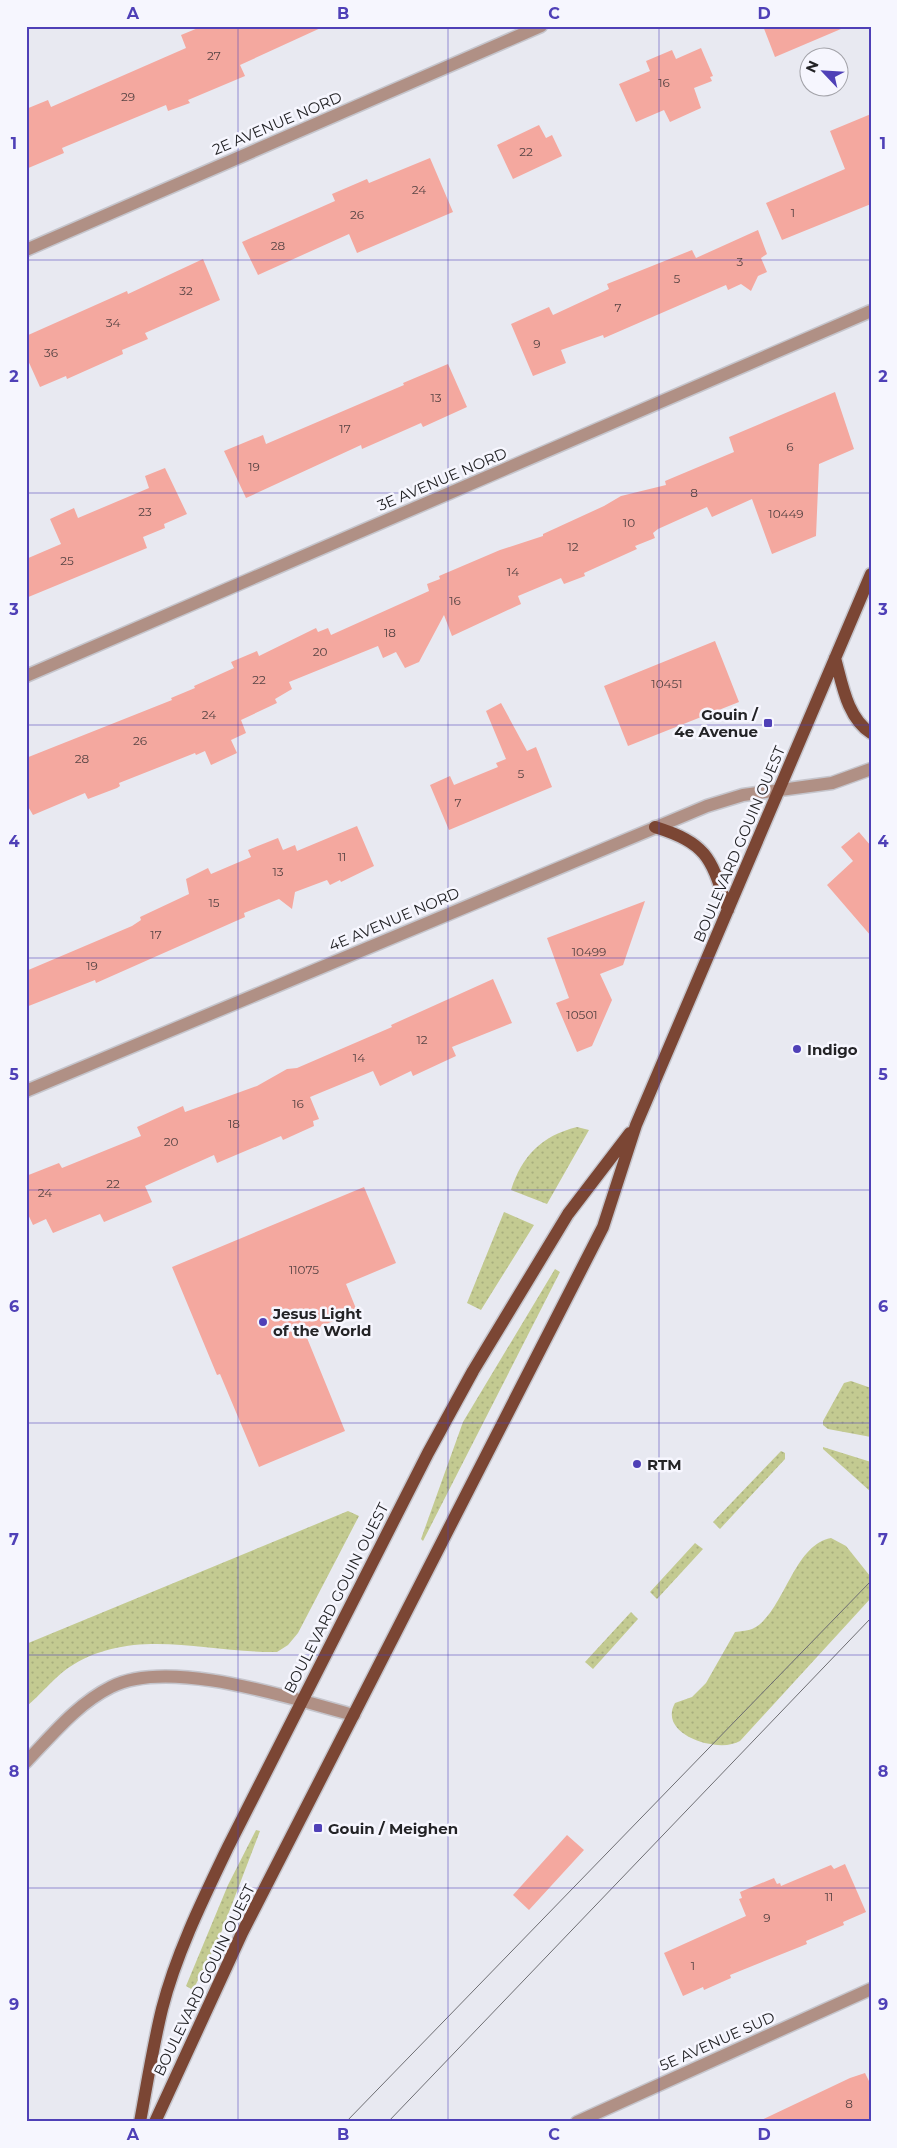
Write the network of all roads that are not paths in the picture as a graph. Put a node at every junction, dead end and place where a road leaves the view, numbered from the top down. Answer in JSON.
{"nodes":[{"id":1,"x":541,"y":26,"type":"edge"},
{"id":2,"x":26,"y":250,"type":"edge"},
{"id":3,"x":871,"y":311,"type":"edge"},
{"id":4,"x":871,"y":574,"type":"edge"},
{"id":5,"x":835,"y":658,"type":"junction"},
{"id":6,"x":26,"y":676,"type":"edge"},
{"id":7,"x":871,"y":733,"type":"edge"},
{"id":8,"x":871,"y":769,"type":"edge"},
{"id":9,"x":778,"y":791,"type":"junction"},
{"id":10,"x":655,"y":827,"type":"junction"},
{"id":11,"x":728,"y":910,"type":"junction"},
{"id":12,"x":26,"y":1091,"type":"edge"},
{"id":13,"x":636,"y":1125,"type":"junction"},
{"id":14,"x":302,"y":1701,"type":"junction"},
{"id":15,"x":354,"y":1715,"type":"junction"},
{"id":16,"x":26,"y":1762,"type":"edge"},
{"id":17,"x":871,"y":1989,"type":"edge"},
{"id":18,"x":140,"y":2122,"type":"edge"},
{"id":19,"x":155,"y":2122,"type":"edge"},
{"id":20,"x":577,"y":2122,"type":"edge"}],
"edges":[{"from":1,"to":2,"type":"street","name":"2E AVENUE NORD"},
{"from":3,"to":6,"type":"street","name":"3E AVENUE NORD"},
{"from":4,"to":5,"type":"main road","name":"BOULEVARD GOUIN OUEST"},
{"from":5,"to":7,"type":"main road"},
{"from":5,"to":9,"type":"main road","name":"BOULEVARD GOUIN OUEST"},
{"from":8,"to":9,"type":"street","name":"4E AVENUE NORD"},
{"from":9,"to":10,"type":"street","name":"4E AVENUE NORD"},
{"from":9,"to":11,"type":"main road","name":"BOULEVARD GOUIN OUEST"},
{"from":10,"to":11,"type":"main road"},
{"from":10,"to":12,"type":"street","name":"4E AVENUE NORD"},
{"from":11,"to":13,"type":"main road","name":"BOULEVARD GOUIN OUEST"},
{"from":13,"to":14,"type":"main road","name":"BOULEVARD GOUIN OUEST"},
{"from":13,"to":15,"type":"main road","name":"BOULEVARD GOUIN OUEST"},
{"from":14,"to":15,"type":"street"},
{"from":14,"to":16,"type":"street"},
{"from":14,"to":18,"type":"main road","name":"BOULEVARD GOUIN OUEST"},
{"from":15,"to":19,"type":"main road","name":"BOULEVARD GOUIN OUEST"},
{"from":17,"to":20,"type":"street","name":"5E AVENUE SUD"}]}
